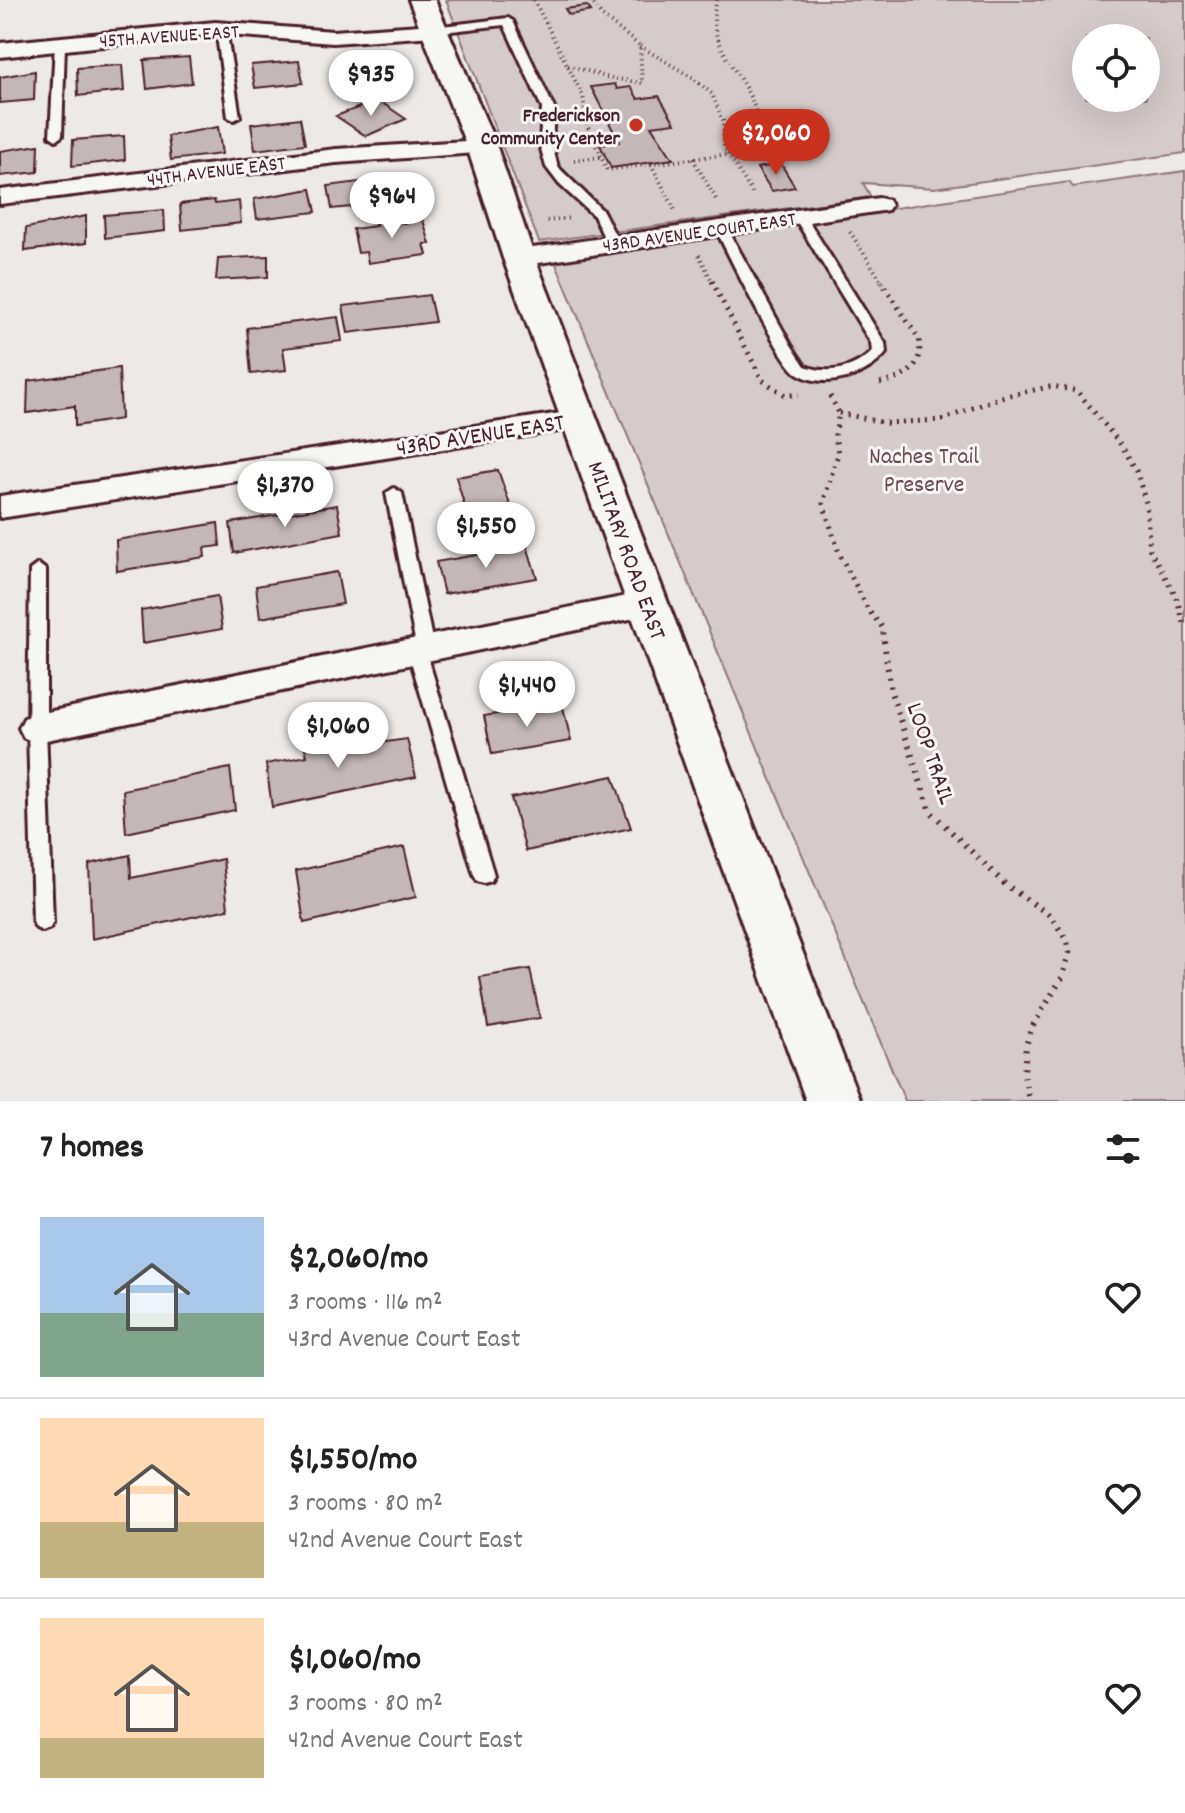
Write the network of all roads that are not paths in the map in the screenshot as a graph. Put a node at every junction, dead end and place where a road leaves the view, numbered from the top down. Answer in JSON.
{"nodes":[{"id":1,"x":428,"y":15,"type":"edge"},
{"id":2,"x":221,"y":28,"type":"junction"},
{"id":3,"x":60,"y":44,"type":"junction"},
{"id":4,"x":0,"y":50,"type":"edge"},
{"id":5,"x":234,"y":117,"type":"dead end"},
{"id":6,"x":56,"y":136,"type":"dead end"},
{"id":7,"x":482,"y":147,"type":"junction"},
{"id":8,"x":0,"y":197,"type":"edge"},
{"id":9,"x":879,"y":205,"type":"dead end"},
{"id":10,"x":800,"y":217,"type":"junction"},
{"id":11,"x":721,"y":228,"type":"junction"},
{"id":12,"x":613,"y":243,"type":"junction"},
{"id":13,"x":519,"y":258,"type":"junction"},
{"id":14,"x":581,"y":419,"type":"junction"},
{"id":15,"x":394,"y":493,"type":"dead end"},
{"id":16,"x":0,"y":507,"type":"edge"},
{"id":17,"x":38,"y":570,"type":"dead end"},
{"id":18,"x":647,"y":604,"type":"junction"},
{"id":19,"x":421,"y":650,"type":"junction"},
{"id":20,"x":37,"y":728,"type":"junction"},
{"id":21,"x":484,"y":875,"type":"dead end"},
{"id":22,"x":43,"y":922,"type":"dead end"},
{"id":23,"x":833,"y":1101,"type":"edge"}],
"edges":[{"from":1,"to":2,"type":"street","name":"45TH AVENUE EAST"},
{"from":1,"to":7,"type":"street","name":"MILITARY ROAD EAST"},
{"from":1,"to":12,"type":"lane"},
{"from":2,"to":3,"type":"street","name":"45TH AVENUE EAST"},
{"from":2,"to":5,"type":"lane"},
{"from":3,"to":4,"type":"street","name":"45TH AVENUE EAST"},
{"from":3,"to":6,"type":"lane"},
{"from":7,"to":8,"type":"street","name":"44TH AVENUE EAST"},
{"from":7,"to":13,"type":"street","name":"MILITARY ROAD EAST"},
{"from":9,"to":10,"type":"street","name":"43RD AVENUE COURT EAST"},
{"from":10,"to":11,"type":"street","name":"43RD AVENUE COURT EAST"},
{"from":10,"to":11,"type":"lane"},
{"from":11,"to":12,"type":"street","name":"43RD AVENUE COURT EAST"},
{"from":12,"to":13,"type":"street","name":"43RD AVENUE COURT EAST"},
{"from":13,"to":14,"type":"street","name":"MILITARY ROAD EAST"},
{"from":14,"to":16,"type":"street","name":"43RD AVENUE EAST"},
{"from":14,"to":18,"type":"street","name":"MILITARY ROAD EAST"},
{"from":15,"to":19,"type":"lane"},
{"from":17,"to":20,"type":"lane"},
{"from":18,"to":19,"type":"street"},
{"from":18,"to":23,"type":"street","name":"MILITARY ROAD EAST"},
{"from":19,"to":20,"type":"street"},
{"from":19,"to":21,"type":"lane"},
{"from":20,"to":22,"type":"lane"}]}
